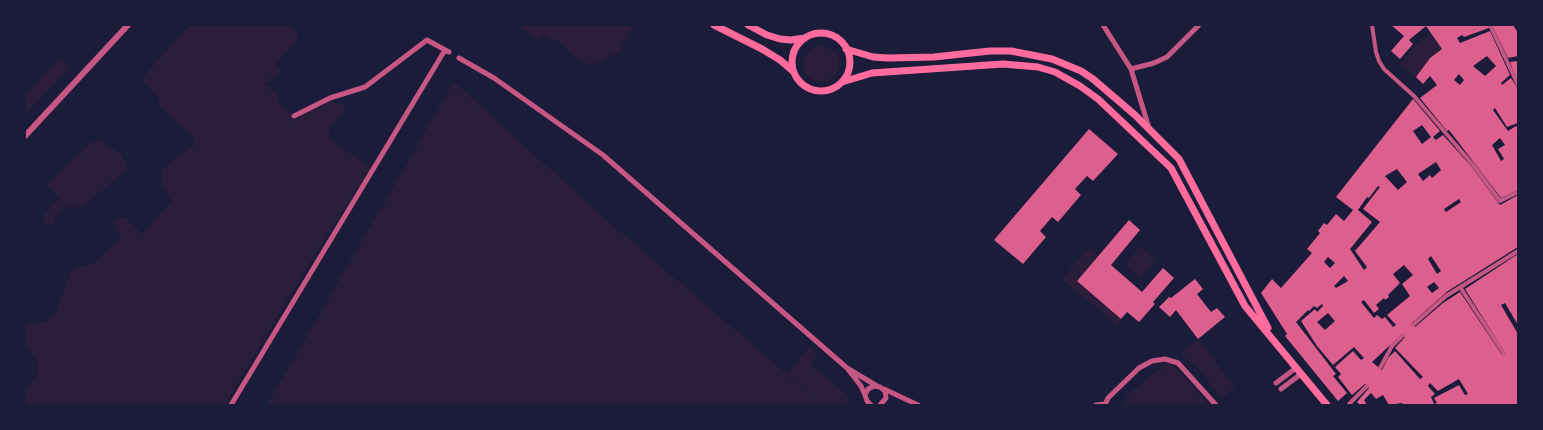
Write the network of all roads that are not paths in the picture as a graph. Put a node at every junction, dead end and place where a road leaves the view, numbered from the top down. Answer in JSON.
{"nodes":[{"id":1,"x":128,"y":25,"type":"edge"},
{"id":2,"x":714,"y":25,"type":"edge"},
{"id":3,"x":748,"y":25,"type":"edge"},
{"id":4,"x":1103,"y":25,"type":"edge"},
{"id":5,"x":1199,"y":25,"type":"edge"},
{"id":6,"x":1372,"y":25,"type":"edge"},
{"id":7,"x":1490,"y":25,"type":"edge"},
{"id":8,"x":805,"y":38,"type":"junction"},
{"id":9,"x":846,"y":49,"type":"junction"},
{"id":10,"x":459,"y":58,"type":"dead end"},
{"id":11,"x":1131,"y":69,"type":"junction"},
{"id":12,"x":794,"y":72,"type":"junction"},
{"id":13,"x":842,"y":82,"type":"junction"},
{"id":14,"x":1518,"y":85,"type":"edge"},
{"id":15,"x":294,"y":116,"type":"dead end"},
{"id":16,"x":1149,"y":128,"type":"junction"},
{"id":17,"x":25,"y":136,"type":"edge"},
{"id":18,"x":1518,"y":192,"type":"edge"},
{"id":19,"x":1518,"y":251,"type":"edge"},
{"id":20,"x":1460,"y":287,"type":"junction"},
{"id":21,"x":1413,"y":325,"type":"dead end"},
{"id":22,"x":1403,"y":335,"type":"dead end"},
{"id":23,"x":1273,"y":340,"type":"junction"},
{"id":24,"x":1504,"y":354,"type":"dead end"},
{"id":25,"x":846,"y":368,"type":"junction"},
{"id":26,"x":1380,"y":368,"type":"dead end"},
{"id":27,"x":1298,"y":371,"type":"junction"},
{"id":28,"x":1276,"y":383,"type":"dead end"},
{"id":29,"x":877,"y":386,"type":"junction"},
{"id":30,"x":1367,"y":386,"type":"dead end"},
{"id":31,"x":883,"y":389,"type":"junction"},
{"id":32,"x":1281,"y":390,"type":"dead end"},
{"id":33,"x":865,"y":396,"type":"junction"},
{"id":34,"x":1105,"y":404,"type":"edge"},
{"id":35,"x":1349,"y":404,"type":"dead end"},
{"id":36,"x":231,"y":405,"type":"edge"},
{"id":37,"x":864,"y":405,"type":"edge"},
{"id":38,"x":871,"y":405,"type":"edge"},
{"id":39,"x":880,"y":405,"type":"edge"},
{"id":40,"x":918,"y":405,"type":"edge"},
{"id":41,"x":1096,"y":405,"type":"edge"},
{"id":42,"x":1216,"y":405,"type":"edge"},
{"id":43,"x":1327,"y":405,"type":"edge"}],
"edges":[{"from":1,"to":17,"type":"street"},
{"from":2,"to":12,"type":"main road"},
{"from":3,"to":8,"type":"main road"},
{"from":4,"to":11,"type":"street"},
{"from":5,"to":11,"type":"street"},
{"from":6,"to":18,"type":"street"},
{"from":7,"to":14,"type":"street"},
{"from":8,"to":9,"type":"main road"},
{"from":8,"to":12,"type":"main road"},
{"from":9,"to":13,"type":"main road"},
{"from":9,"to":16,"type":"main road"},
{"from":10,"to":25,"type":"street"},
{"from":11,"to":16,"type":"street"},
{"from":12,"to":13,"type":"main road"},
{"from":13,"to":23,"type":"main road"},
{"from":15,"to":36,"type":"street"},
{"from":16,"to":23,"type":"main road"},
{"from":19,"to":20,"type":"street"},
{"from":20,"to":21,"type":"street"},
{"from":20,"to":24,"type":"street"},
{"from":22,"to":26,"type":"street"},
{"from":23,"to":27,"type":"main road"},
{"from":25,"to":29,"type":"street"},
{"from":25,"to":33,"type":"street"},
{"from":27,"to":28,"type":"street"},
{"from":27,"to":32,"type":"street"},
{"from":27,"to":43,"type":"main road"},
{"from":29,"to":31,"type":"street"},
{"from":29,"to":33,"type":"street"},
{"from":30,"to":35,"type":"street"},
{"from":31,"to":39,"type":"street"},
{"from":31,"to":40,"type":"street"},
{"from":33,"to":37,"type":"street"},
{"from":33,"to":38,"type":"street"},
{"from":34,"to":41,"type":"street"},
{"from":34,"to":42,"type":"street"}]}
